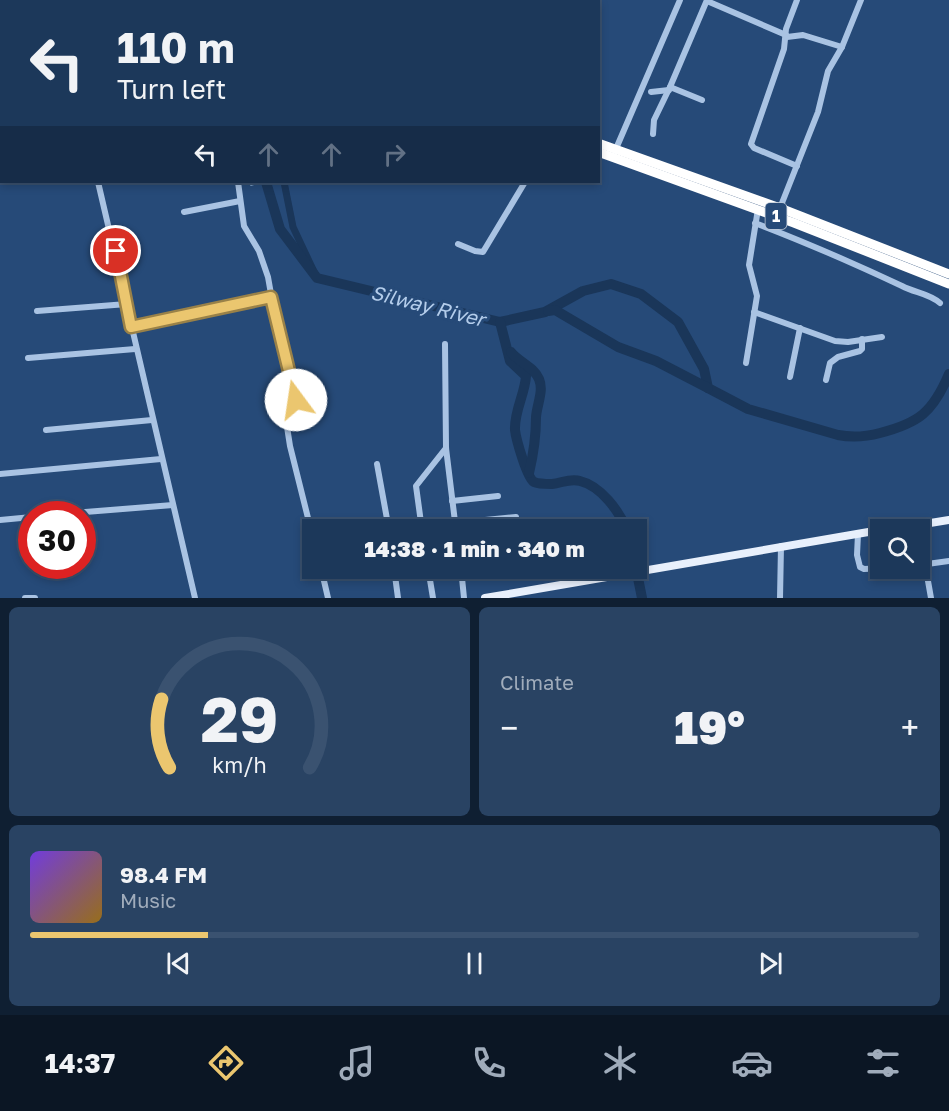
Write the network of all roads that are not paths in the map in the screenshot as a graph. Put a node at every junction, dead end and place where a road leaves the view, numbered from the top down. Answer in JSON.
{"nodes":[{"id":1,"x":680,"y":0,"type":"edge"},
{"id":2,"x":797,"y":0,"type":"edge"},
{"id":3,"x":861,"y":0,"type":"edge"},
{"id":4,"x":707,"y":1,"type":"edge"},
{"id":5,"x":786,"y":36,"type":"junction"},
{"id":6,"x":842,"y":47,"type":"junction"},
{"id":7,"x":670,"y":88,"type":"junction"},
{"id":8,"x":651,"y":92,"type":"dead end"},
{"id":9,"x":702,"y":100,"type":"dead end"},
{"id":10,"x":653,"y":134,"type":"dead end"},
{"id":11,"x":600,"y":144,"type":"edge"},
{"id":12,"x":600,"y":152,"type":"edge"},
{"id":13,"x":614,"y":153,"type":"junction"},
{"id":14,"x":797,"y":166,"type":"junction"},
{"id":15,"x":98,"y":183,"type":"edge"},
{"id":16,"x":238,"y":183,"type":"edge"},
{"id":17,"x":524,"y":183,"type":"edge"},
{"id":18,"x":240,"y":201,"type":"junction"},
{"id":19,"x":780,"y":208,"type":"junction"},
{"id":20,"x":759,"y":209,"type":"junction"},
{"id":21,"x":184,"y":212,"type":"dead end"},
{"id":22,"x":755,"y":223,"type":"junction"},
{"id":23,"x":458,"y":243,"type":"dead end"},
{"id":24,"x":949,"y":274,"type":"edge"},
{"id":25,"x":949,"y":284,"type":"edge"},
{"id":26,"x":271,"y":297,"type":"junction"},
{"id":27,"x":940,"y":303,"type":"dead end"},
{"id":28,"x":127,"y":304,"type":"junction"},
{"id":29,"x":37,"y":311,"type":"dead end"},
{"id":30,"x":754,"y":312,"type":"junction"},
{"id":31,"x":131,"y":327,"type":"junction"},
{"id":32,"x":800,"y":328,"type":"junction"},
{"id":33,"x":882,"y":337,"type":"dead end"},
{"id":34,"x":862,"y":339,"type":"junction"},
{"id":35,"x":445,"y":344,"type":"dead end"},
{"id":36,"x":135,"y":349,"type":"junction"},
{"id":37,"x":28,"y":358,"type":"dead end"},
{"id":38,"x":746,"y":363,"type":"dead end"},
{"id":39,"x":790,"y":377,"type":"dead end"},
{"id":40,"x":826,"y":380,"type":"dead end"},
{"id":41,"x":152,"y":420,"type":"junction"},
{"id":42,"x":46,"y":430,"type":"dead end"},
{"id":43,"x":446,"y":448,"type":"junction"},
{"id":44,"x":161,"y":459,"type":"junction"},
{"id":45,"x":377,"y":464,"type":"dead end"},
{"id":46,"x":0,"y":474,"type":"edge"},
{"id":47,"x":498,"y":496,"type":"dead end"},
{"id":48,"x":452,"y":501,"type":"junction"},
{"id":49,"x":173,"y":505,"type":"junction"},
{"id":50,"x":96,"y":511,"type":"edge"},
{"id":51,"x":516,"y":517,"type":"dead end"},
{"id":52,"x":18,"y":518,"type":"edge"},
{"id":53,"x":308,"y":519,"type":"edge"},
{"id":54,"x":387,"y":519,"type":"edge"},
{"id":55,"x":420,"y":519,"type":"edge"},
{"id":56,"x":455,"y":519,"type":"edge"},
{"id":57,"x":503,"y":519,"type":"edge"},
{"id":58,"x":0,"y":520,"type":"edge"},
{"id":59,"x":949,"y":520,"type":"edge"},
{"id":60,"x":930,"y":523,"type":"edge"},
{"id":61,"x":870,"y":532,"type":"edge"},
{"id":62,"x":858,"y":534,"type":"junction"},
{"id":63,"x":781,"y":546,"type":"junction"},
{"id":64,"x":949,"y":561,"type":"edge"},
{"id":65,"x":930,"y":564,"type":"edge"},
{"id":66,"x":870,"y":569,"type":"edge"},
{"id":67,"x":324,"y":579,"type":"edge"},
{"id":68,"x":395,"y":579,"type":"edge"},
{"id":69,"x":430,"y":579,"type":"edge"},
{"id":70,"x":462,"y":579,"type":"edge"},
{"id":71,"x":926,"y":579,"type":"edge"},
{"id":72,"x":25,"y":598,"type":"edge"},
{"id":73,"x":35,"y":598,"type":"edge"},
{"id":74,"x":195,"y":598,"type":"edge"},
{"id":75,"x":328,"y":598,"type":"edge"},
{"id":76,"x":398,"y":598,"type":"edge"},
{"id":77,"x":433,"y":598,"type":"edge"},
{"id":78,"x":464,"y":598,"type":"edge"},
{"id":79,"x":485,"y":598,"type":"edge"},
{"id":80,"x":780,"y":598,"type":"edge"},
{"id":81,"x":931,"y":598,"type":"edge"}],
"edges":[{"from":1,"to":13,"type":"street"},
{"from":2,"to":5,"type":"street"},
{"from":3,"to":6,"type":"street"},
{"from":4,"to":5,"type":"street"},
{"from":4,"to":7,"type":"street"},
{"from":5,"to":6,"type":"street"},
{"from":5,"to":14,"type":"street"},
{"from":6,"to":14,"type":"street"},
{"from":7,"to":8,"type":"street"},
{"from":7,"to":9,"type":"street"},
{"from":7,"to":10,"type":"street"},
{"from":11,"to":13,"type":"highway","number":"1"},
{"from":12,"to":13,"type":"highway","number":"1"},
{"from":13,"to":19,"type":"highway","number":"1"},
{"from":13,"to":20,"type":"highway","number":"1"},
{"from":14,"to":19,"type":"street"},
{"from":15,"to":28,"type":"street"},
{"from":16,"to":18,"type":"street"},
{"from":17,"to":23,"type":"street"},
{"from":18,"to":21,"type":"street"},
{"from":18,"to":26,"type":"street"},
{"from":19,"to":24,"type":"highway","number":"1"},
{"from":20,"to":22,"type":"street"},
{"from":20,"to":25,"type":"highway","number":"1"},
{"from":22,"to":27,"type":"street"},
{"from":22,"to":30,"type":"street"},
{"from":26,"to":31,"type":"street"},
{"from":26,"to":53,"type":"street"},
{"from":28,"to":29,"type":"street"},
{"from":28,"to":31,"type":"street"},
{"from":30,"to":32,"type":"street"},
{"from":30,"to":38,"type":"street"},
{"from":31,"to":36,"type":"street"},
{"from":32,"to":34,"type":"street"},
{"from":32,"to":39,"type":"street"},
{"from":33,"to":34,"type":"street"},
{"from":34,"to":40,"type":"street"},
{"from":35,"to":43,"type":"street"},
{"from":36,"to":37,"type":"street"},
{"from":36,"to":41,"type":"street"},
{"from":41,"to":42,"type":"street"},
{"from":41,"to":44,"type":"street"},
{"from":43,"to":48,"type":"street"},
{"from":43,"to":55,"type":"street"},
{"from":44,"to":46,"type":"street"},
{"from":44,"to":49,"type":"street"},
{"from":45,"to":54,"type":"street"},
{"from":47,"to":48,"type":"street"},
{"from":48,"to":56,"type":"street"},
{"from":49,"to":50,"type":"street"},
{"from":49,"to":74,"type":"street"},
{"from":51,"to":57,"type":"street"},
{"from":52,"to":58,"type":"street"},
{"from":59,"to":60,"type":"main road"},
{"from":61,"to":62,"type":"main road"},
{"from":62,"to":63,"type":"main road"},
{"from":62,"to":66,"type":"street"},
{"from":63,"to":79,"type":"main road"},
{"from":63,"to":80,"type":"street"},
{"from":64,"to":65,"type":"street"},
{"from":67,"to":75,"type":"street"},
{"from":68,"to":76,"type":"street"},
{"from":69,"to":77,"type":"street"},
{"from":70,"to":78,"type":"street"},
{"from":71,"to":81,"type":"street"},
{"from":72,"to":73,"type":"street"}]}
